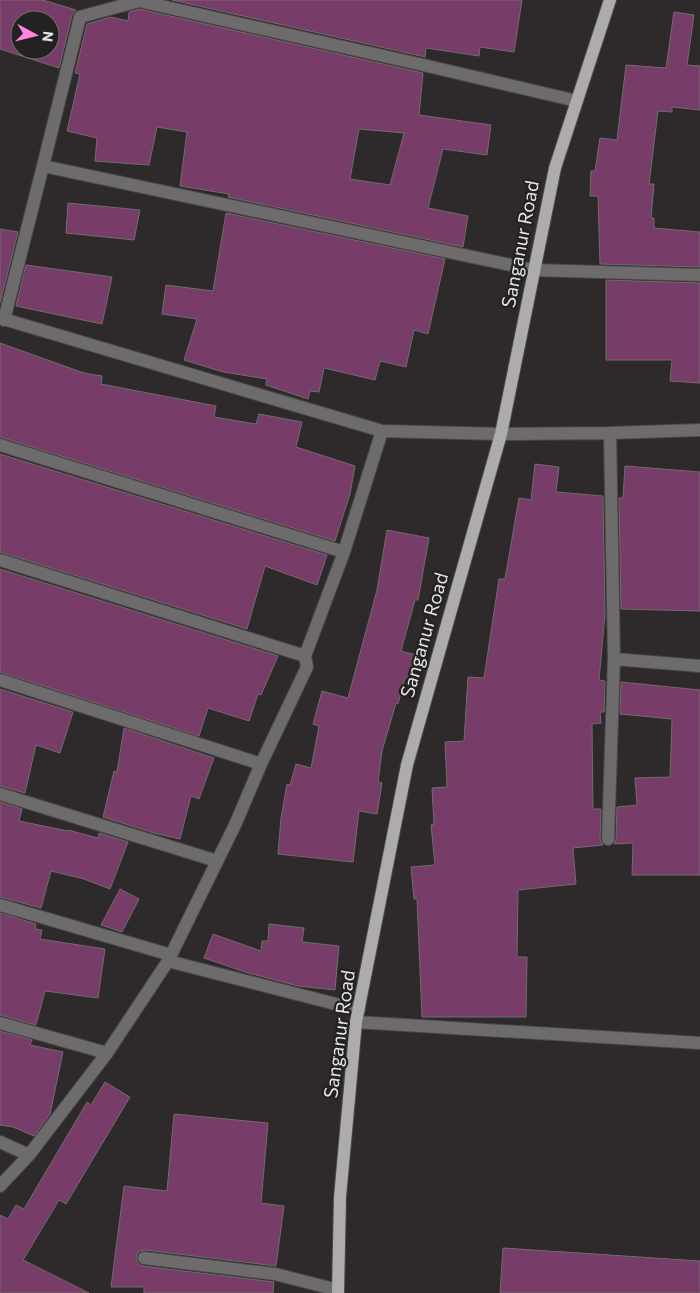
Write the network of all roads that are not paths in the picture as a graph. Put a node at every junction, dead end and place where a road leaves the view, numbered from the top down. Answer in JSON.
{"nodes":[{"id":1,"x":610,"y":0,"type":"edge"},
{"id":2,"x":577,"y":101,"type":"junction"},
{"id":3,"x":43,"y":166,"type":"junction"},
{"id":4,"x":534,"y":270,"type":"junction"},
{"id":5,"x":700,"y":274,"type":"edge"},
{"id":6,"x":2,"y":319,"type":"edge"},
{"id":7,"x":700,"y":430,"type":"edge"},
{"id":8,"x":382,"y":432,"type":"junction"},
{"id":9,"x":610,"y":433,"type":"junction"},
{"id":10,"x":501,"y":434,"type":"junction"},
{"id":11,"x":0,"y":445,"type":"edge"},
{"id":12,"x":344,"y":552,"type":"junction"},
{"id":13,"x":0,"y":560,"type":"edge"},
{"id":14,"x":305,"y":656,"type":"junction"},
{"id":15,"x":614,"y":659,"type":"junction"},
{"id":16,"x":700,"y":666,"type":"edge"},
{"id":17,"x":0,"y":680,"type":"edge"},
{"id":18,"x":261,"y":764,"type":"junction"},
{"id":19,"x":0,"y":794,"type":"edge"},
{"id":20,"x":608,"y":839,"type":"dead end"},
{"id":21,"x":216,"y":861,"type":"junction"},
{"id":22,"x":0,"y":904,"type":"edge"},
{"id":23,"x":170,"y":958,"type":"junction"},
{"id":24,"x":357,"y":1016,"type":"junction"},
{"id":25,"x":0,"y":1023,"type":"edge"},
{"id":26,"x":700,"y":1043,"type":"edge"},
{"id":27,"x":107,"y":1053,"type":"junction"},
{"id":28,"x":0,"y":1142,"type":"edge"},
{"id":29,"x":28,"y":1155,"type":"junction"},
{"id":30,"x":0,"y":1186,"type":"edge"},
{"id":31,"x":144,"y":1258,"type":"dead end"},
{"id":32,"x":338,"y":1291,"type":"edge"}],
"edges":[{"from":1,"to":2,"type":"main road","name":"Sanganur Road"},
{"from":2,"to":3,"type":"street"},
{"from":2,"to":4,"type":"main road","name":"Sanganur Road"},
{"from":3,"to":4,"type":"street"},
{"from":3,"to":6,"type":"street"},
{"from":4,"to":5,"type":"street"},
{"from":4,"to":10,"type":"main road","name":"Sanganur Road"},
{"from":6,"to":8,"type":"street"},
{"from":7,"to":9,"type":"street"},
{"from":8,"to":10,"type":"street"},
{"from":8,"to":12,"type":"street"},
{"from":9,"to":10,"type":"street"},
{"from":9,"to":15,"type":"street"},
{"from":10,"to":24,"type":"main road","name":"Sanganur Road"},
{"from":11,"to":12,"type":"street"},
{"from":12,"to":14,"type":"street"},
{"from":13,"to":14,"type":"street"},
{"from":14,"to":18,"type":"street"},
{"from":15,"to":16,"type":"street"},
{"from":15,"to":20,"type":"street"},
{"from":17,"to":18,"type":"street"},
{"from":18,"to":21,"type":"street"},
{"from":19,"to":21,"type":"street"},
{"from":21,"to":23,"type":"street"},
{"from":22,"to":23,"type":"street"},
{"from":23,"to":24,"type":"street"},
{"from":23,"to":27,"type":"street"},
{"from":24,"to":26,"type":"street"},
{"from":24,"to":32,"type":"main road","name":"Sanganur Road"},
{"from":25,"to":27,"type":"street"},
{"from":27,"to":29,"type":"street"},
{"from":28,"to":29,"type":"street"},
{"from":29,"to":30,"type":"street"},
{"from":31,"to":32,"type":"street"}]}
